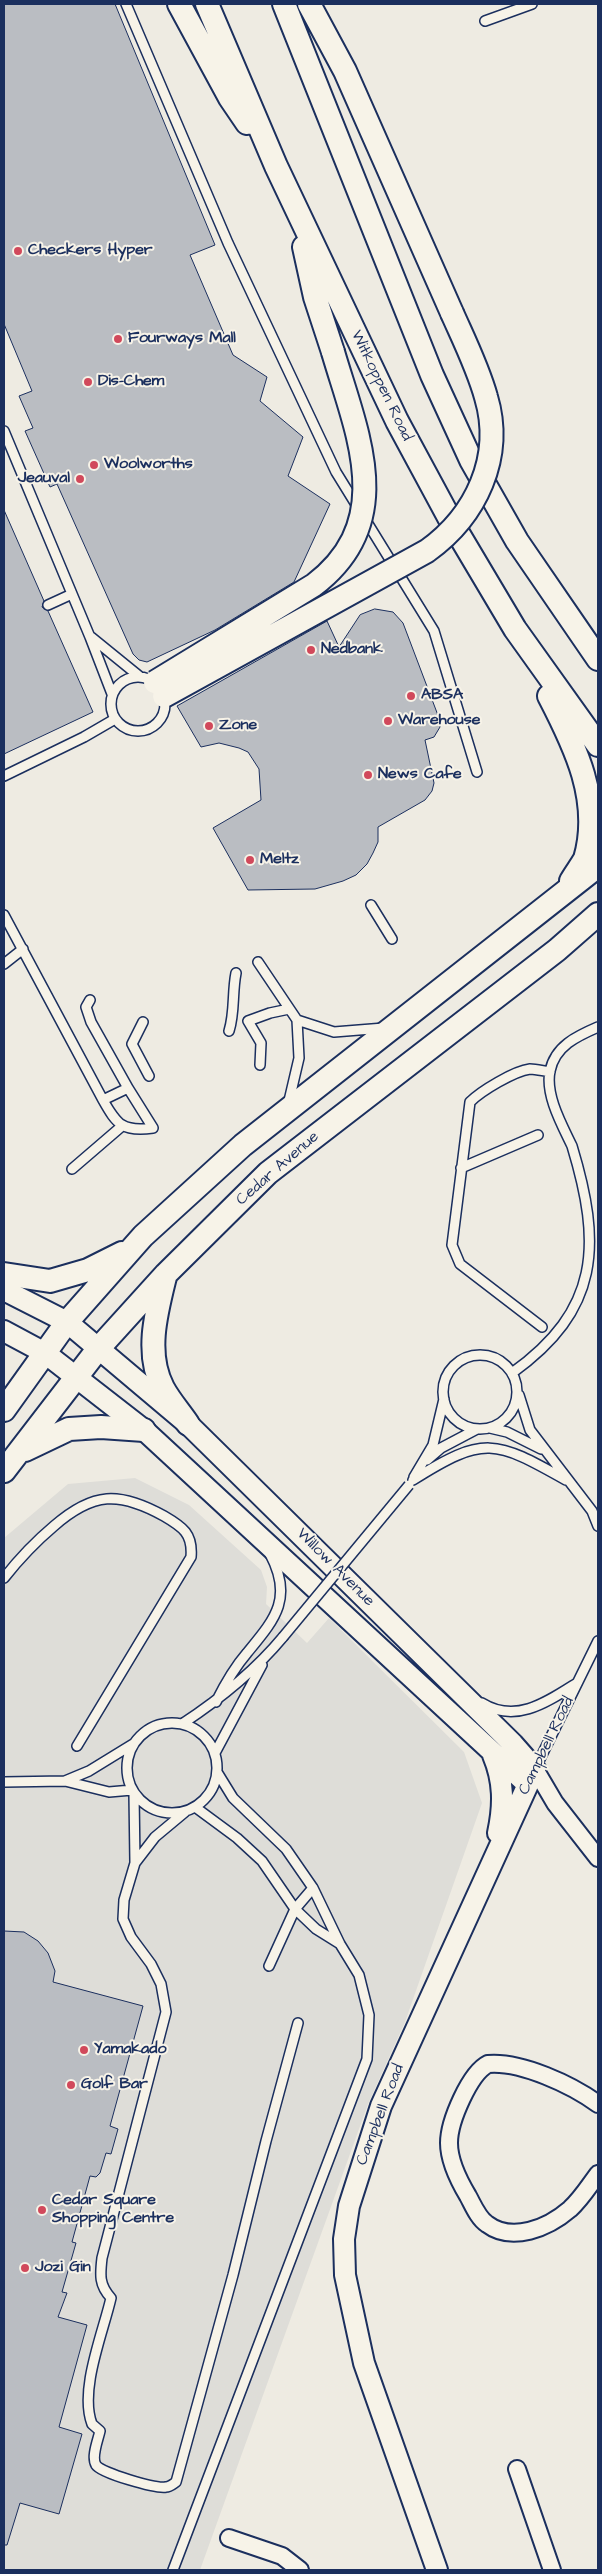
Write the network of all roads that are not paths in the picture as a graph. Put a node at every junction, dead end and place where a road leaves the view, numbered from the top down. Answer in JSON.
{"nodes":[{"id":1,"x":126,"y":4,"type":"edge"},
{"id":2,"x":179,"y":4,"type":"edge"},
{"id":3,"x":208,"y":4,"type":"edge"},
{"id":4,"x":284,"y":4,"type":"edge"},
{"id":5,"x":309,"y":4,"type":"edge"},
{"id":6,"x":532,"y":4,"type":"edge"},
{"id":7,"x":485,"y":21,"type":"dead end"},
{"id":8,"x":276,"y":166,"type":"junction"},
{"id":9,"x":300,"y":218,"type":"junction"},
{"id":10,"x":4,"y":431,"type":"edge"},
{"id":11,"x":72,"y":594,"type":"junction"},
{"id":12,"x":48,"y":605,"type":"dead end"},
{"id":13,"x":515,"y":629,"type":"junction"},
{"id":14,"x":90,"y":637,"type":"junction"},
{"id":15,"x":598,"y":658,"type":"edge"},
{"id":16,"x":152,"y":685,"type":"junction"},
{"id":17,"x":112,"y":694,"type":"junction"},
{"id":18,"x":115,"y":719,"type":"junction"},
{"id":19,"x":598,"y":745,"type":"edge"},
{"id":20,"x":477,"y":772,"type":"dead end"},
{"id":21,"x":4,"y":776,"type":"edge"},
{"id":22,"x":598,"y":866,"type":"edge"},
{"id":23,"x":562,"y":895,"type":"junction"},
{"id":24,"x":371,"y":905,"type":"dead end"},
{"id":25,"x":598,"y":914,"type":"edge"},
{"id":26,"x":4,"y":915,"type":"edge"},
{"id":27,"x":598,"y":924,"type":"edge"},
{"id":28,"x":392,"y":939,"type":"dead end"},
{"id":29,"x":23,"y":949,"type":"junction"},
{"id":30,"x":557,"y":950,"type":"junction"},
{"id":31,"x":258,"y":962,"type":"dead end"},
{"id":32,"x":4,"y":964,"type":"edge"},
{"id":33,"x":236,"y":974,"type":"dead end"},
{"id":34,"x":90,"y":1000,"type":"dead end"},
{"id":35,"x":289,"y":1009,"type":"junction"},
{"id":36,"x":297,"y":1020,"type":"junction"},
{"id":37,"x":143,"y":1022,"type":"dead end"},
{"id":38,"x":393,"y":1027,"type":"junction"},
{"id":39,"x":598,"y":1027,"type":"edge"},
{"id":40,"x":228,"y":1031,"type":"dead end"},
{"id":41,"x":260,"y":1064,"type":"dead end"},
{"id":42,"x":550,"y":1072,"type":"junction"},
{"id":43,"x":149,"y":1076,"type":"dead end"},
{"id":44,"x":128,"y":1088,"type":"junction"},
{"id":45,"x":103,"y":1100,"type":"junction"},
{"id":46,"x":288,"y":1110,"type":"junction"},
{"id":47,"x":122,"y":1126,"type":"junction"},
{"id":48,"x":538,"y":1135,"type":"dead end"},
{"id":49,"x":462,"y":1168,"type":"junction"},
{"id":50,"x":72,"y":1169,"type":"dead end"},
{"id":51,"x":143,"y":1236,"type":"junction"},
{"id":52,"x":4,"y":1274,"type":"edge"},
{"id":53,"x":166,"y":1274,"type":"junction"},
{"id":54,"x":4,"y":1290,"type":"edge"},
{"id":55,"x":67,"y":1322,"type":"junction"},
{"id":56,"x":542,"y":1327,"type":"dead end"},
{"id":57,"x":4,"y":1332,"type":"edge"},
{"id":58,"x":98,"y":1349,"type":"junction"},
{"id":59,"x":45,"y":1353,"type":"junction"},
{"id":60,"x":512,"y":1373,"type":"junction"},
{"id":61,"x":76,"y":1377,"type":"junction"},
{"id":62,"x":518,"y":1390,"type":"junction"},
{"id":63,"x":444,"y":1399,"type":"junction"},
{"id":64,"x":4,"y":1410,"type":"edge"},
{"id":65,"x":188,"y":1424,"type":"junction"},
{"id":66,"x":490,"y":1428,"type":"junction"},
{"id":67,"x":477,"y":1429,"type":"junction"},
{"id":68,"x":144,"y":1430,"type":"junction"},
{"id":69,"x":544,"y":1451,"type":"junction"},
{"id":70,"x":18,"y":1454,"type":"junction"},
{"id":71,"x":421,"y":1465,"type":"junction"},
{"id":72,"x":4,"y":1471,"type":"edge"},
{"id":73,"x":566,"y":1480,"type":"junction"},
{"id":74,"x":411,"y":1482,"type":"junction"},
{"id":75,"x":598,"y":1526,"type":"edge"},
{"id":76,"x":261,"y":1538,"type":"junction"},
{"id":77,"x":4,"y":1578,"type":"edge"},
{"id":78,"x":598,"y":1641,"type":"edge"},
{"id":79,"x":264,"y":1660,"type":"junction"},
{"id":80,"x":577,"y":1682,"type":"junction"},
{"id":81,"x":462,"y":1693,"type":"junction"},
{"id":82,"x":216,"y":1702,"type":"junction"},
{"id":83,"x":182,"y":1724,"type":"junction"},
{"id":84,"x":133,"y":1744,"type":"junction"},
{"id":85,"x":77,"y":1746,"type":"dead end"},
{"id":86,"x":215,"y":1753,"type":"junction"},
{"id":87,"x":492,"y":1755,"type":"junction"},
{"id":88,"x":217,"y":1772,"type":"junction"},
{"id":89,"x":531,"y":1777,"type":"junction"},
{"id":90,"x":65,"y":1781,"type":"junction"},
{"id":91,"x":4,"y":1782,"type":"edge"},
{"id":92,"x":133,"y":1792,"type":"junction"},
{"id":93,"x":195,"y":1807,"type":"junction"},
{"id":94,"x":185,"y":1812,"type":"junction"},
{"id":95,"x":598,"y":1858,"type":"edge"},
{"id":96,"x":135,"y":1863,"type":"junction"},
{"id":97,"x":492,"y":1864,"type":"junction"},
{"id":98,"x":313,"y":1888,"type":"junction"},
{"id":99,"x":295,"y":1909,"type":"junction"},
{"id":100,"x":340,"y":1944,"type":"junction"},
{"id":101,"x":269,"y":1966,"type":"dead end"},
{"id":102,"x":298,"y":2023,"type":"dead end"},
{"id":103,"x":598,"y":2104,"type":"edge"},
{"id":104,"x":598,"y":2174,"type":"edge"},
{"id":105,"x":517,"y":2469,"type":"dead end"},
{"id":106,"x":229,"y":2538,"type":"dead end"},
{"id":107,"x":173,"y":2570,"type":"edge"},
{"id":108,"x":300,"y":2570,"type":"edge"},
{"id":109,"x":436,"y":2570,"type":"edge"},
{"id":110,"x":552,"y":2570,"type":"edge"}],
"edges":[{"from":1,"to":20,"type":"lane"},
{"from":2,"to":8,"type":"main road"},
{"from":3,"to":8,"type":"main road","name":"Witkoppen Road"},
{"from":4,"to":15,"type":"main road"},
{"from":5,"to":16,"type":"main road","bridge":true},
{"from":6,"to":7,"type":"lane"},
{"from":8,"to":9,"type":"main road","name":"Witkoppen Road"},
{"from":9,"to":13,"type":"main road","name":"Witkoppen Road"},
{"from":9,"to":16,"type":"main road","bridge":true},
{"from":10,"to":11,"type":"lane"},
{"from":11,"to":12,"type":"lane"},
{"from":11,"to":14,"type":"lane"},
{"from":13,"to":19,"type":"main road","name":"Witkoppen Road"},
{"from":13,"to":23,"type":"main road"},
{"from":14,"to":16,"type":"lane"},
{"from":14,"to":17,"type":"lane"},
{"from":16,"to":17,"type":"lane"},
{"from":16,"to":18,"type":"lane"},
{"from":17,"to":18,"type":"lane"},
{"from":18,"to":21,"type":"lane"},
{"from":22,"to":23,"type":"main road"},
{"from":23,"to":38,"type":"main road"},
{"from":24,"to":28,"type":"lane"},
{"from":25,"to":30,"type":"main road","name":"Cedar Avenue"},
{"from":26,"to":29,"type":"lane"},
{"from":27,"to":30,"type":"main road"},
{"from":29,"to":32,"type":"lane"},
{"from":29,"to":45,"type":"lane"},
{"from":30,"to":53,"type":"main road","name":"Cedar Avenue"},
{"from":31,"to":35,"type":"lane"},
{"from":33,"to":40,"type":"lane"},
{"from":34,"to":44,"type":"lane"},
{"from":35,"to":36,"type":"lane"},
{"from":35,"to":41,"type":"lane"},
{"from":36,"to":38,"type":"lane"},
{"from":36,"to":46,"type":"lane"},
{"from":37,"to":43,"type":"lane"},
{"from":38,"to":46,"type":"main road"},
{"from":39,"to":42,"type":"lane"},
{"from":42,"to":49,"type":"lane"},
{"from":42,"to":60,"type":"lane"},
{"from":44,"to":45,"type":"lane"},
{"from":44,"to":47,"type":"lane"},
{"from":45,"to":47,"type":"lane"},
{"from":46,"to":51,"type":"main road"},
{"from":47,"to":50,"type":"lane"},
{"from":48,"to":49,"type":"lane"},
{"from":49,"to":56,"type":"lane"},
{"from":51,"to":52,"type":"main road"},
{"from":51,"to":55,"type":"main road"},
{"from":53,"to":58,"type":"main road","name":"Cedar Avenue"},
{"from":53,"to":65,"type":"main road"},
{"from":54,"to":55,"type":"street","name":"Willow Avenue"},
{"from":55,"to":58,"type":"street","name":"Willow Avenue"},
{"from":55,"to":59,"type":"main road"},
{"from":57,"to":59,"type":"street","name":"Willow Avenue"},
{"from":58,"to":61,"type":"main road","name":"Cedar Avenue"},
{"from":58,"to":65,"type":"street","name":"Willow Avenue"},
{"from":59,"to":61,"type":"street","name":"Willow Avenue"},
{"from":59,"to":64,"type":"main road"},
{"from":60,"to":62,"type":"lane"},
{"from":60,"to":63,"type":"lane"},
{"from":61,"to":68,"type":"street","name":"Willow Avenue"},
{"from":61,"to":70,"type":"main road","name":"Cedar Avenue"},
{"from":62,"to":66,"type":"lane"},
{"from":62,"to":69,"type":"lane"},
{"from":63,"to":67,"type":"lane"},
{"from":63,"to":71,"type":"lane"},
{"from":65,"to":81,"type":"street","name":"Willow Avenue"},
{"from":66,"to":67,"type":"lane"},
{"from":66,"to":69,"type":"lane"},
{"from":67,"to":71,"type":"lane"},
{"from":68,"to":70,"type":"main road"},
{"from":68,"to":76,"type":"street","name":"Willow Avenue"},
{"from":69,"to":73,"type":"lane"},
{"from":70,"to":72,"type":"main road","name":"Cedar Avenue"},
{"from":71,"to":74,"type":"lane"},
{"from":73,"to":74,"type":"lane"},
{"from":73,"to":75,"type":"lane"},
{"from":74,"to":79,"type":"lane","bridge":true},
{"from":76,"to":82,"type":"lane"},
{"from":76,"to":87,"type":"street","name":"Willow Avenue"},
{"from":77,"to":85,"type":"lane"},
{"from":78,"to":80,"type":"lane","name":"Campbell Road"},
{"from":79,"to":82,"type":"lane"},
{"from":79,"to":86,"type":"lane"},
{"from":80,"to":81,"type":"lane","name":"Campbell Road"},
{"from":80,"to":89,"type":"lane","name":"Campbell Road"},
{"from":81,"to":89,"type":"street","name":"Willow Avenue"},
{"from":82,"to":83,"type":"lane"},
{"from":83,"to":84,"type":"lane"},
{"from":83,"to":86,"type":"lane"},
{"from":84,"to":90,"type":"lane"},
{"from":84,"to":92,"type":"lane"},
{"from":86,"to":88,"type":"lane"},
{"from":87,"to":89,"type":"street","name":"Willow Avenue"},
{"from":87,"to":97,"type":"street"},
{"from":88,"to":93,"type":"lane"},
{"from":88,"to":98,"type":"lane"},
{"from":89,"to":95,"type":"street","name":"Willow Avenue"},
{"from":89,"to":97,"type":"street","name":"Campbell Road"},
{"from":90,"to":91,"type":"lane"},
{"from":90,"to":92,"type":"lane"},
{"from":92,"to":94,"type":"lane"},
{"from":92,"to":96,"type":"lane"},
{"from":93,"to":94,"type":"lane"},
{"from":93,"to":99,"type":"lane"},
{"from":94,"to":96,"type":"lane"},
{"from":96,"to":102,"type":"lane"},
{"from":97,"to":109,"type":"street","name":"Campbell Road"},
{"from":98,"to":99,"type":"lane"},
{"from":98,"to":100,"type":"lane"},
{"from":99,"to":100,"type":"lane"},
{"from":99,"to":101,"type":"lane"},
{"from":100,"to":107,"type":"lane"},
{"from":103,"to":104,"type":"street"},
{"from":105,"to":110,"type":"street"},
{"from":106,"to":108,"type":"street"}]}
